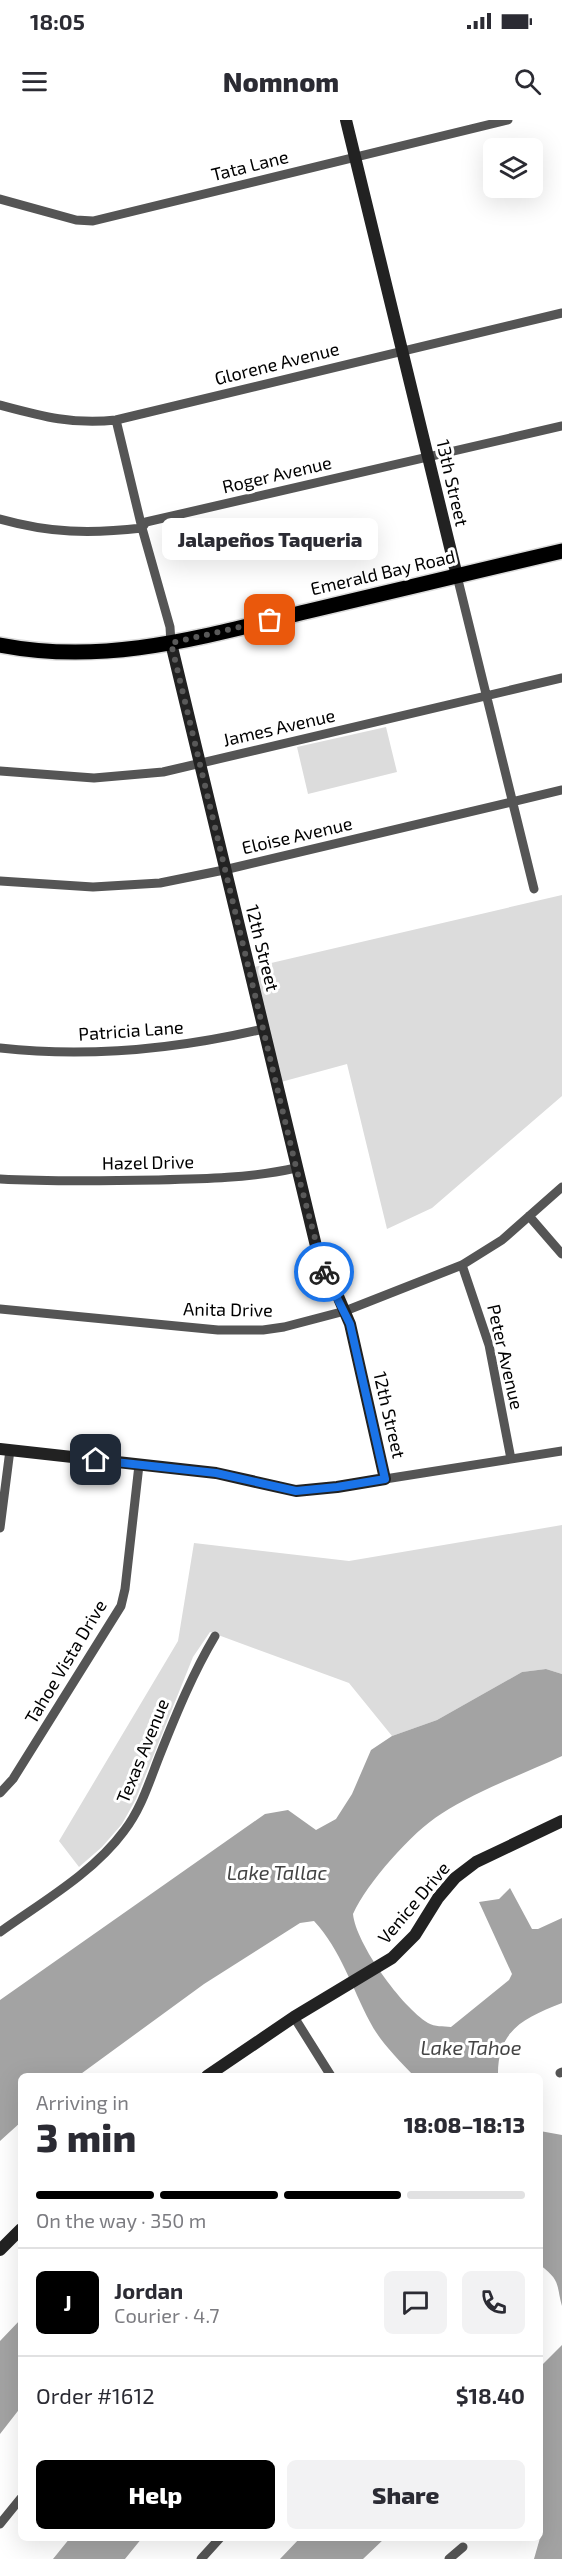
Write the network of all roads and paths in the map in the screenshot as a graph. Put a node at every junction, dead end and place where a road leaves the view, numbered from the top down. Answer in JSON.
{"nodes":[{"id":1,"x":346,"y":120,"type":"edge"},
{"id":2,"x":508,"y":120,"type":"edge"},
{"id":3,"x":355,"y":156,"type":"junction"},
{"id":4,"x":0,"y":199,"type":"edge"},
{"id":5,"x":562,"y":313,"type":"edge"},
{"id":6,"x":403,"y":351,"type":"junction"},
{"id":7,"x":0,"y":405,"type":"edge"},
{"id":8,"x":116,"y":420,"type":"junction"},
{"id":9,"x":562,"y":426,"type":"edge"},
{"id":10,"x":428,"y":458,"type":"junction"},
{"id":11,"x":0,"y":519,"type":"edge"},
{"id":12,"x":142,"y":528,"type":"junction"},
{"id":13,"x":562,"y":551,"type":"edge"},
{"id":14,"x":457,"y":576,"type":"junction"},
{"id":15,"x":171,"y":643,"type":"junction"},
{"id":16,"x":0,"y":645,"type":"edge"},
{"id":17,"x":562,"y":678,"type":"edge"},
{"id":18,"x":486,"y":696,"type":"junction"},
{"id":19,"x":199,"y":764,"type":"junction"},
{"id":20,"x":0,"y":771,"type":"edge"},
{"id":21,"x":562,"y":790,"type":"edge"},
{"id":22,"x":511,"y":802,"type":"junction"},
{"id":23,"x":224,"y":870,"type":"junction"},
{"id":24,"x":0,"y":881,"type":"edge"},
{"id":25,"x":534,"y":889,"type":"dead end"},
{"id":26,"x":263,"y":1029,"type":"junction"},
{"id":27,"x":0,"y":1048,"type":"edge"},
{"id":28,"x":296,"y":1167,"type":"junction"},
{"id":29,"x":0,"y":1179,"type":"edge"},
{"id":30,"x":562,"y":1187,"type":"edge"},
{"id":31,"x":529,"y":1216,"type":"junction"},
{"id":32,"x":562,"y":1254,"type":"edge"},
{"id":33,"x":462,"y":1265,"type":"junction"},
{"id":34,"x":0,"y":1309,"type":"edge"},
{"id":35,"x":345,"y":1311,"type":"junction"},
{"id":36,"x":5,"y":1450,"type":"edge"},
{"id":37,"x":562,"y":1451,"type":"edge"},
{"id":38,"x":510,"y":1459,"type":"junction"},
{"id":39,"x":139,"y":1465,"type":"junction"},
{"id":40,"x":385,"y":1479,"type":"junction"},
{"id":41,"x":0,"y":1528,"type":"edge"},
{"id":42,"x":215,"y":1636,"type":"dead end"},
{"id":43,"x":0,"y":1793,"type":"edge"},
{"id":44,"x":562,"y":1821,"type":"edge"},
{"id":45,"x":0,"y":1932,"type":"edge"},
{"id":46,"x":294,"y":2017,"type":"junction"},
{"id":47,"x":211,"y":2073,"type":"edge"},
{"id":48,"x":329,"y":2073,"type":"edge"},
{"id":49,"x":18,"y":2232,"type":"edge"},
{"id":50,"x":0,"y":2250,"type":"edge"},
{"id":51,"x":18,"y":2502,"type":"edge"},
{"id":52,"x":0,"y":2524,"type":"edge"},
{"id":53,"x":217,"y":2541,"type":"edge"},
{"id":54,"x":463,"y":2547,"type":"dead end"},
{"id":55,"x":201,"y":2559,"type":"edge"},
{"id":56,"x":449,"y":2559,"type":"edge"}],
"edges":[{"from":1,"to":3,"type":"street","name":"13th Street"},
{"from":2,"to":3,"type":"street","name":"Tata Lane"},
{"from":3,"to":4,"type":"street","name":"Tata Lane"},
{"from":3,"to":6,"type":"street","name":"13th Street"},
{"from":5,"to":6,"type":"street","name":"Glorene Avenue"},
{"from":6,"to":8,"type":"street","name":"Glorene Avenue"},
{"from":6,"to":10,"type":"street","name":"13th Street"},
{"from":7,"to":8,"type":"street","name":"Glorene Avenue"},
{"from":8,"to":12,"type":"street","name":"12th Street"},
{"from":9,"to":10,"type":"street","name":"Roger Avenue"},
{"from":10,"to":12,"type":"street","name":"Roger Avenue"},
{"from":10,"to":14,"type":"street","name":"13th Street"},
{"from":11,"to":12,"type":"street","name":"Roger Avenue"},
{"from":12,"to":15,"type":"street","name":"12th Street"},
{"from":13,"to":14,"type":"main road","name":"Emerald Bay Road"},
{"from":14,"to":15,"type":"main road","name":"Emerald Bay Road"},
{"from":14,"to":18,"type":"street","name":"13th Street"},
{"from":15,"to":16,"type":"main road","name":"Emerald Bay Road"},
{"from":15,"to":19,"type":"street","name":"12th Street"},
{"from":17,"to":18,"type":"street","name":"James Avenue"},
{"from":18,"to":19,"type":"street","name":"James Avenue"},
{"from":18,"to":22,"type":"street","name":"13th Street"},
{"from":19,"to":20,"type":"street","name":"James Avenue"},
{"from":19,"to":23,"type":"street","name":"12th Street"},
{"from":21,"to":22,"type":"street","name":"Eloise Avenue"},
{"from":22,"to":23,"type":"street","name":"Eloise Avenue"},
{"from":22,"to":25,"type":"street","name":"13th Street"},
{"from":23,"to":24,"type":"street","name":"Eloise Avenue"},
{"from":23,"to":26,"type":"street","name":"12th Street"},
{"from":26,"to":27,"type":"street","name":"Patricia Lane"},
{"from":26,"to":28,"type":"street","name":"12th Street"},
{"from":28,"to":29,"type":"street","name":"Hazel Drive"},
{"from":28,"to":35,"type":"street","name":"12th Street"},
{"from":30,"to":31,"type":"street","name":"Anita Drive"},
{"from":31,"to":32,"type":"street"},
{"from":31,"to":33,"type":"street","name":"Anita Drive"},
{"from":33,"to":35,"type":"street","name":"Anita Drive"},
{"from":33,"to":38,"type":"street","name":"Peter Avenue"},
{"from":34,"to":35,"type":"street","name":"Anita Drive"},
{"from":35,"to":40,"type":"street","name":"12th Street"},
{"from":36,"to":39,"type":"street"},
{"from":36,"to":41,"type":"street"},
{"from":37,"to":38,"type":"street"},
{"from":38,"to":40,"type":"street"},
{"from":39,"to":40,"type":"street"},
{"from":39,"to":43,"type":"street","name":"Tahoe Vista Drive"},
{"from":42,"to":45,"type":"street","name":"Texas Avenue"},
{"from":44,"to":46,"type":"street","name":"Venice Drive"},
{"from":46,"to":47,"type":"street","name":"Venice Drive"},
{"from":46,"to":48,"type":"street"},
{"from":49,"to":50,"type":"street"},
{"from":51,"to":52,"type":"street"},
{"from":53,"to":55,"type":"street"},
{"from":54,"to":56,"type":"street"}]}
